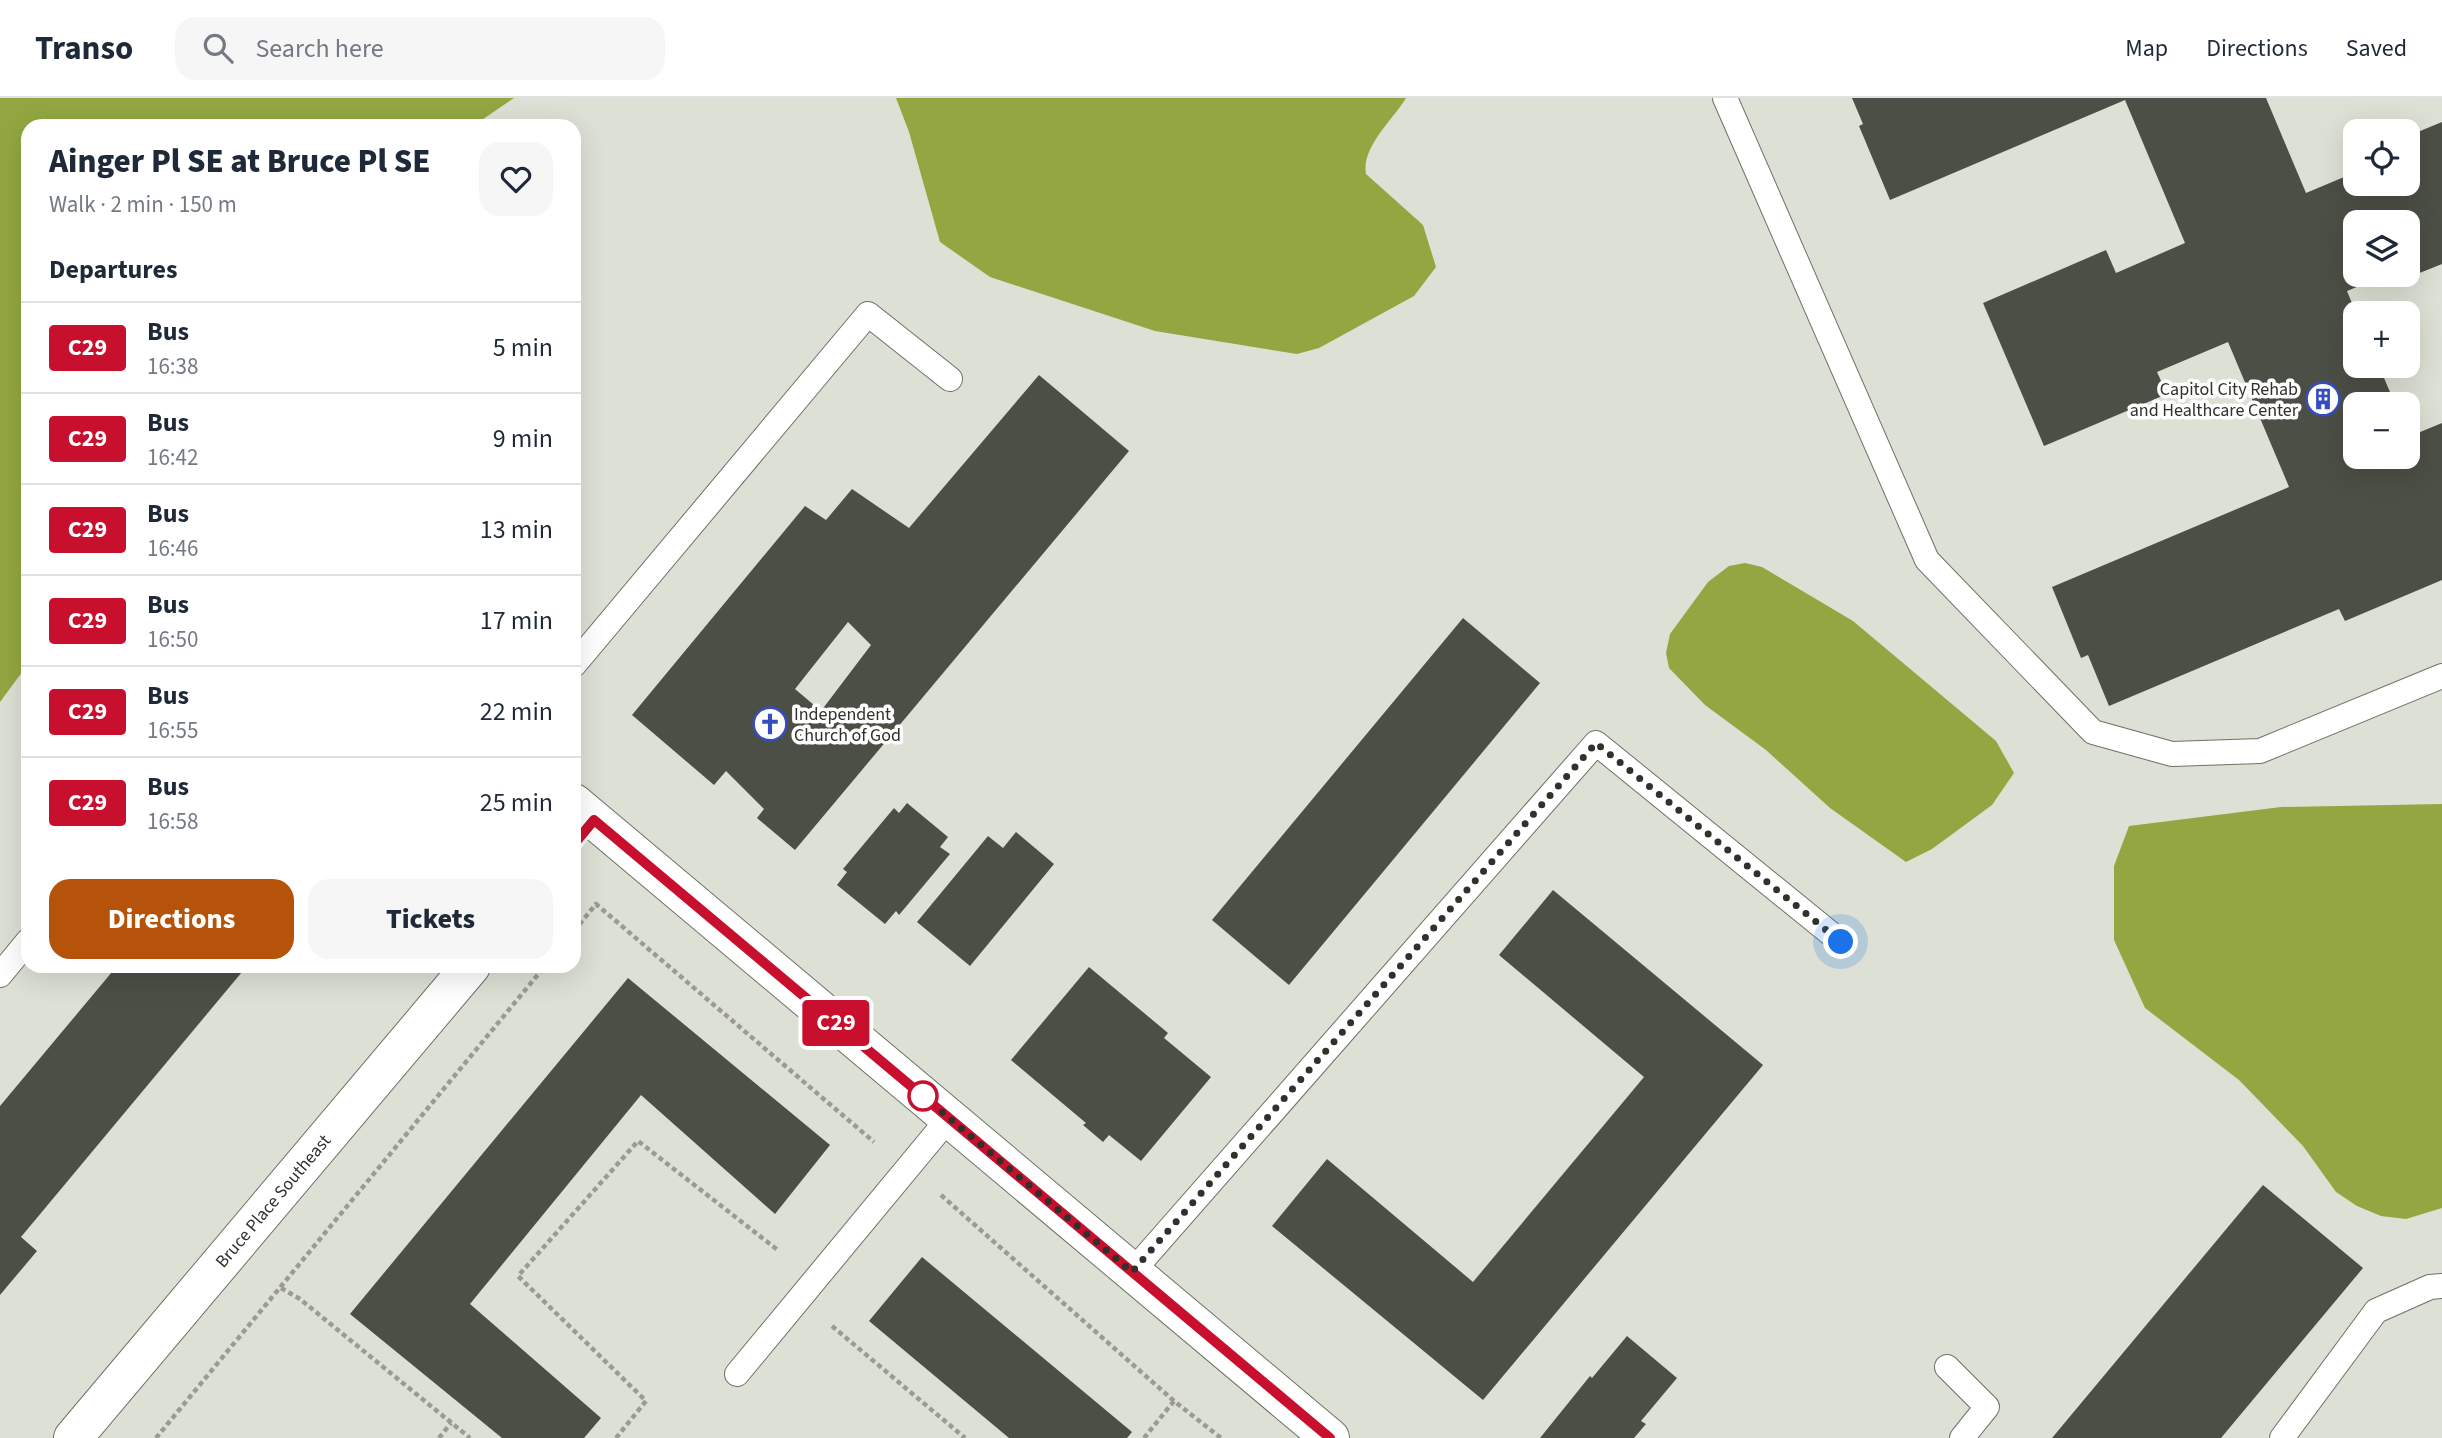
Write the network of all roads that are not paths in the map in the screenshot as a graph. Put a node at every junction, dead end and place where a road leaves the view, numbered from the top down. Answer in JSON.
{"nodes":[{"id":1,"x":1725,"y":98,"type":"edge"},
{"id":2,"x":950,"y":379,"type":"dead end"},
{"id":3,"x":581,"y":657,"type":"edge"},
{"id":4,"x":2442,"y":676,"type":"edge"},
{"id":5,"x":581,"y":823,"type":"edge"},
{"id":6,"x":1841,"y":942,"type":"dead end"},
{"id":7,"x":21,"y":950,"type":"edge"},
{"id":8,"x":465,"y":973,"type":"edge"},
{"id":9,"x":0,"y":975,"type":"edge"},
{"id":10,"x":949,"y":1118,"type":"junction"},
{"id":11,"x":1132,"y":1272,"type":"junction"},
{"id":12,"x":2442,"y":1286,"type":"edge"},
{"id":13,"x":1947,"y":1367,"type":"dead end"},
{"id":14,"x":737,"y":1374,"type":"dead end"},
{"id":15,"x":73,"y":1438,"type":"edge"},
{"id":16,"x":1330,"y":1438,"type":"edge"},
{"id":17,"x":1962,"y":1438,"type":"edge"},
{"id":18,"x":2282,"y":1438,"type":"edge"}],
"edges":[{"from":1,"to":4,"type":"lane"},
{"from":2,"to":3,"type":"lane"},
{"from":5,"to":10,"type":"street"},
{"from":6,"to":11,"type":"lane"},
{"from":7,"to":9,"type":"lane"},
{"from":8,"to":15,"type":"street","name":"Bruce Place Southeast"},
{"from":10,"to":11,"type":"street"},
{"from":10,"to":14,"type":"lane"},
{"from":11,"to":16,"type":"street"},
{"from":12,"to":18,"type":"lane"},
{"from":13,"to":17,"type":"lane"}]}
